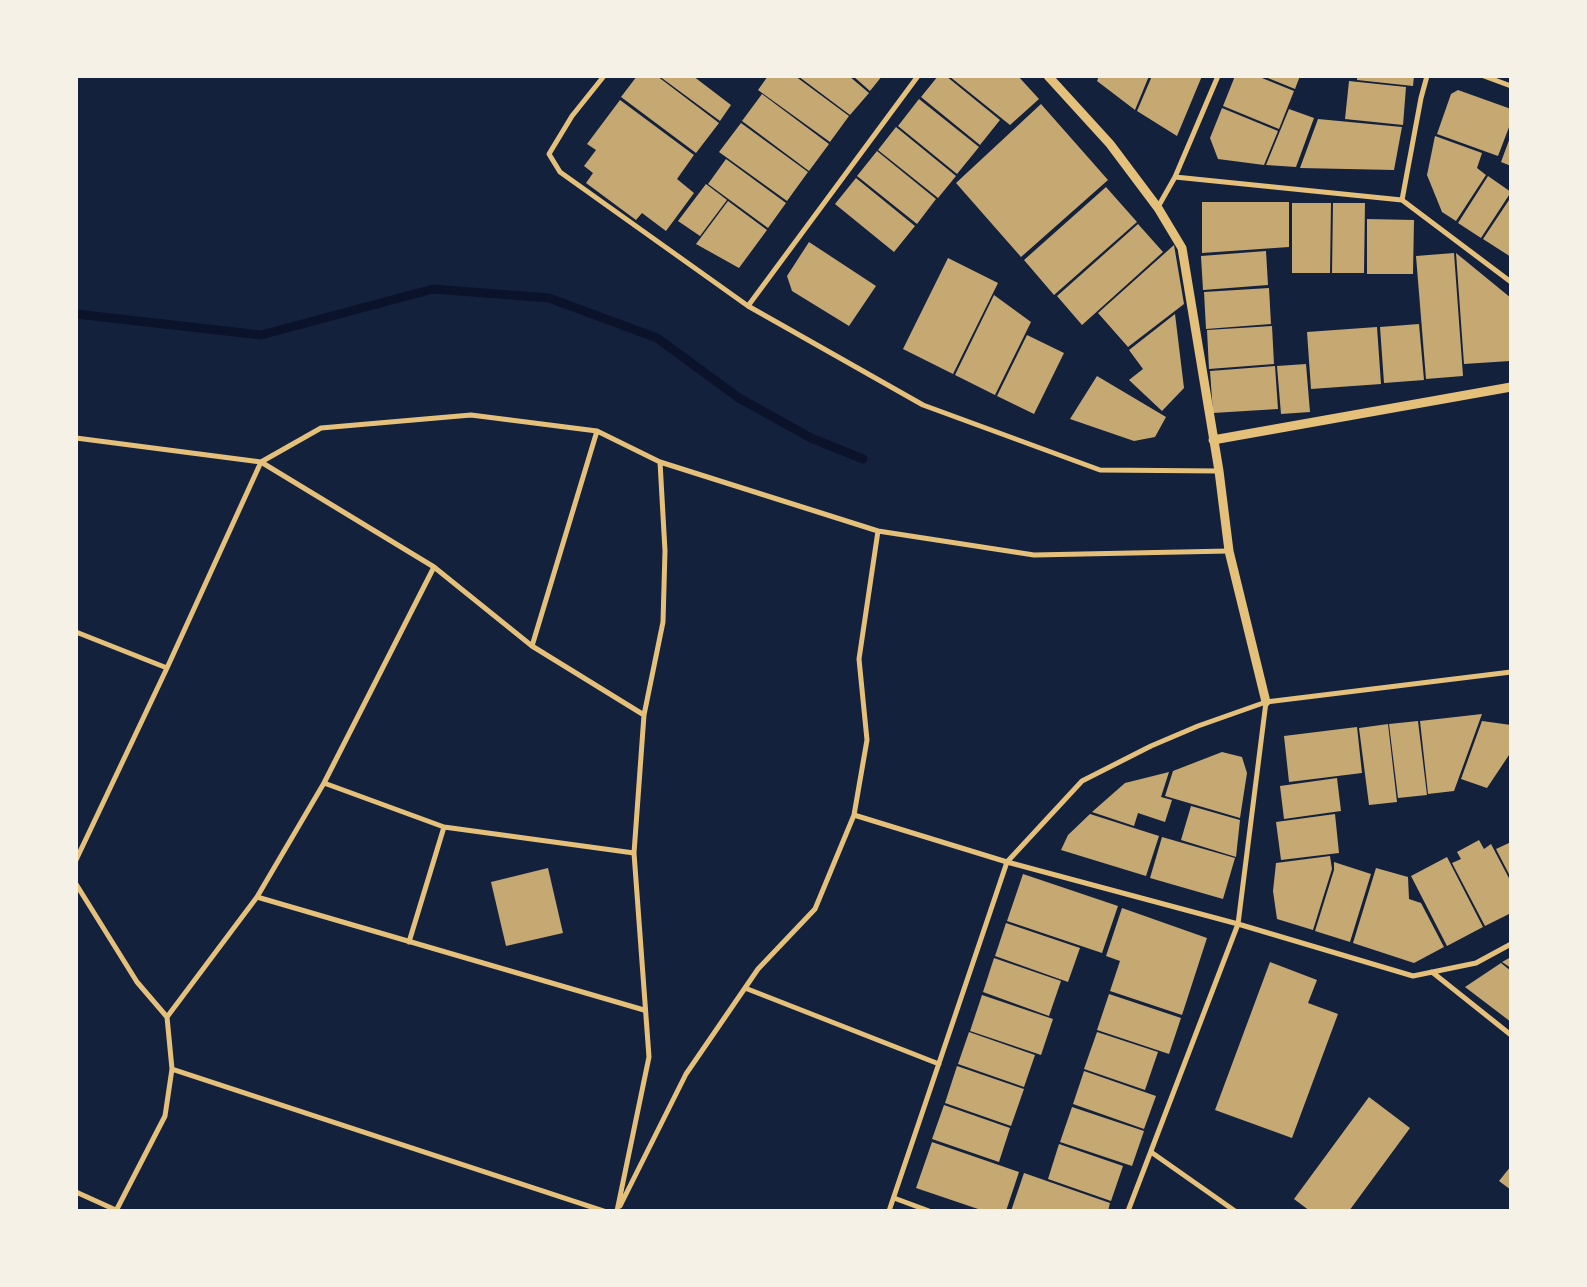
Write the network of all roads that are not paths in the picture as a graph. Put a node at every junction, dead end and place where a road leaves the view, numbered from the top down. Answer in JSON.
{"nodes":[{"id":1,"x":604,"y":76,"type":"edge"},
{"id":2,"x":918,"y":76,"type":"edge"},
{"id":3,"x":1048,"y":76,"type":"edge"},
{"id":4,"x":1218,"y":76,"type":"edge"},
{"id":5,"x":1428,"y":76,"type":"edge"},
{"id":6,"x":1484,"y":76,"type":"edge"},
{"id":7,"x":1511,"y":86,"type":"edge"},
{"id":8,"x":1175,"y":177,"type":"junction"},
{"id":9,"x":1402,"y":200,"type":"junction"},
{"id":10,"x":1158,"y":208,"type":"junction"},
{"id":11,"x":1511,"y":282,"type":"edge"},
{"id":12,"x":748,"y":306,"type":"junction"},
{"id":13,"x":1511,"y":388,"type":"edge"},
{"id":14,"x":597,"y":431,"type":"junction"},
{"id":15,"x":76,"y":438,"type":"edge"},
{"id":16,"x":1213,"y":440,"type":"junction"},
{"id":17,"x":261,"y":462,"type":"junction"},
{"id":18,"x":660,"y":462,"type":"junction"},
{"id":19,"x":1219,"y":472,"type":"junction"},
{"id":20,"x":878,"y":531,"type":"junction"},
{"id":21,"x":1229,"y":551,"type":"junction"},
{"id":22,"x":434,"y":567,"type":"junction"},
{"id":23,"x":76,"y":632,"type":"edge"},
{"id":24,"x":532,"y":646,"type":"junction"},
{"id":25,"x":168,"y":668,"type":"junction"},
{"id":26,"x":1511,"y":672,"type":"edge"},
{"id":27,"x":1266,"y":702,"type":"junction"},
{"id":28,"x":644,"y":715,"type":"junction"},
{"id":29,"x":324,"y":783,"type":"junction"},
{"id":30,"x":854,"y":815,"type":"junction"},
{"id":31,"x":444,"y":827,"type":"junction"},
{"id":32,"x":634,"y":853,"type":"junction"},
{"id":33,"x":76,"y":860,"type":"edge"},
{"id":34,"x":1008,"y":862,"type":"junction"},
{"id":35,"x":76,"y":884,"type":"edge"},
{"id":36,"x":257,"y":897,"type":"junction"},
{"id":37,"x":1238,"y":924,"type":"junction"},
{"id":38,"x":409,"y":942,"type":"junction"},
{"id":39,"x":1511,"y":944,"type":"edge"},
{"id":40,"x":1432,"y":972,"type":"junction"},
{"id":41,"x":745,"y":988,"type":"junction"},
{"id":42,"x":644,"y":1010,"type":"junction"},
{"id":43,"x":167,"y":1017,"type":"junction"},
{"id":44,"x":1511,"y":1035,"type":"edge"},
{"id":45,"x":939,"y":1064,"type":"junction"},
{"id":46,"x":172,"y":1069,"type":"junction"},
{"id":47,"x":1151,"y":1152,"type":"junction"},
{"id":48,"x":76,"y":1192,"type":"edge"},
{"id":49,"x":894,"y":1198,"type":"junction"},
{"id":50,"x":118,"y":1210,"type":"edge"},
{"id":51,"x":604,"y":1211,"type":"edge"},
{"id":52,"x":617,"y":1211,"type":"edge"},
{"id":53,"x":889,"y":1211,"type":"edge"},
{"id":54,"x":929,"y":1211,"type":"edge"},
{"id":55,"x":1128,"y":1211,"type":"edge"},
{"id":56,"x":1235,"y":1211,"type":"edge"}],
"edges":[{"from":1,"to":12,"type":"street"},
{"from":2,"to":12,"type":"street"},
{"from":3,"to":10,"type":"street"},
{"from":4,"to":8,"type":"street"},
{"from":5,"to":9,"type":"street"},
{"from":6,"to":7,"type":"street"},
{"from":8,"to":9,"type":"street"},
{"from":8,"to":10,"type":"street"},
{"from":9,"to":11,"type":"street"},
{"from":10,"to":16,"type":"street"},
{"from":12,"to":19,"type":"street"},
{"from":13,"to":16,"type":"street"},
{"from":14,"to":17,"type":"street"},
{"from":14,"to":18,"type":"street"},
{"from":14,"to":24,"type":"street"},
{"from":15,"to":17,"type":"street"},
{"from":16,"to":19,"type":"street"},
{"from":17,"to":22,"type":"street"},
{"from":17,"to":25,"type":"street"},
{"from":18,"to":20,"type":"street"},
{"from":18,"to":28,"type":"street"},
{"from":19,"to":21,"type":"street"},
{"from":20,"to":21,"type":"street"},
{"from":20,"to":30,"type":"street"},
{"from":21,"to":27,"type":"street"},
{"from":22,"to":24,"type":"street"},
{"from":22,"to":29,"type":"street"},
{"from":23,"to":25,"type":"street"},
{"from":24,"to":28,"type":"street"},
{"from":25,"to":33,"type":"street"},
{"from":26,"to":27,"type":"street"},
{"from":27,"to":34,"type":"street"},
{"from":27,"to":37,"type":"street"},
{"from":28,"to":32,"type":"street"},
{"from":29,"to":31,"type":"street"},
{"from":29,"to":36,"type":"street"},
{"from":30,"to":34,"type":"street"},
{"from":30,"to":41,"type":"street"},
{"from":31,"to":32,"type":"street"},
{"from":31,"to":38,"type":"street"},
{"from":32,"to":42,"type":"street"},
{"from":34,"to":37,"type":"street"},
{"from":34,"to":45,"type":"street"},
{"from":35,"to":43,"type":"street"},
{"from":36,"to":38,"type":"street"},
{"from":36,"to":43,"type":"street"},
{"from":37,"to":40,"type":"street"},
{"from":37,"to":47,"type":"street"},
{"from":38,"to":42,"type":"street"},
{"from":39,"to":40,"type":"street"},
{"from":40,"to":44,"type":"street"},
{"from":41,"to":45,"type":"street"},
{"from":41,"to":52,"type":"street"},
{"from":42,"to":52,"type":"street"},
{"from":43,"to":46,"type":"street"},
{"from":45,"to":49,"type":"street"},
{"from":46,"to":50,"type":"street"},
{"from":46,"to":51,"type":"street"},
{"from":47,"to":55,"type":"street"},
{"from":47,"to":56,"type":"street"},
{"from":48,"to":50,"type":"street"},
{"from":49,"to":53,"type":"street"},
{"from":49,"to":54,"type":"street"}]}
